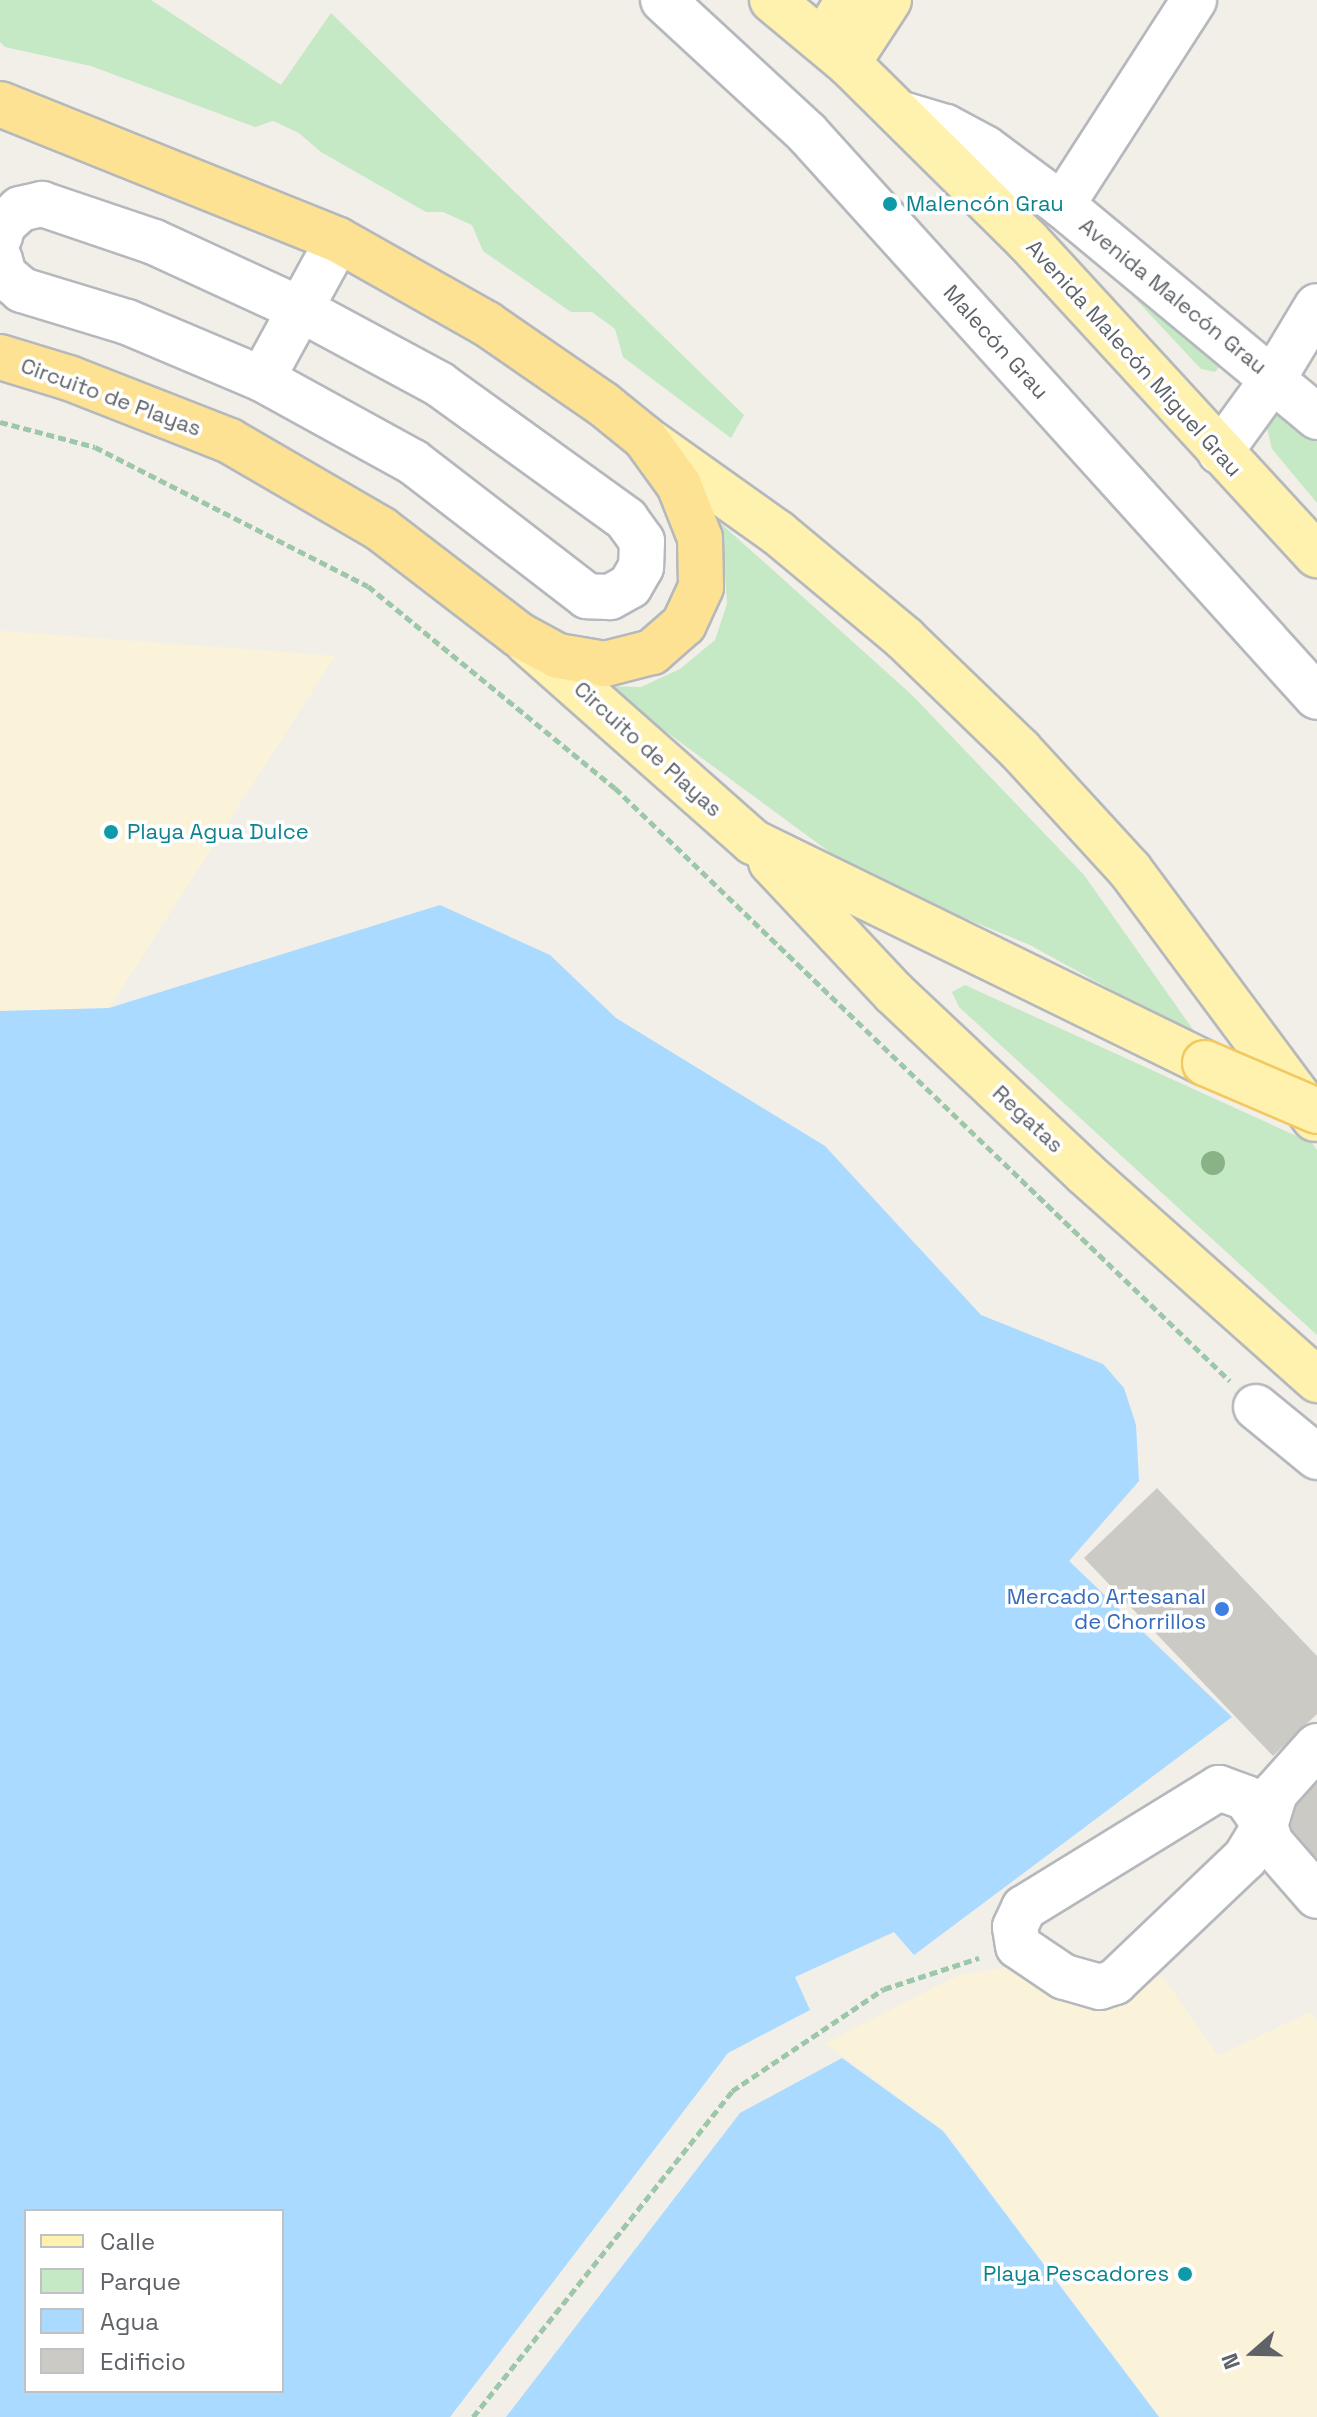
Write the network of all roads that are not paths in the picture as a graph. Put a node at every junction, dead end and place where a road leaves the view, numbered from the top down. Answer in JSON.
{"nodes":[{"id":1,"x":663,"y":0,"type":"edge"},
{"id":2,"x":772,"y":0,"type":"edge"},
{"id":3,"x":848,"y":0,"type":"edge"},
{"id":4,"x":889,"y":0,"type":"edge"},
{"id":5,"x":1194,"y":0,"type":"edge"},
{"id":6,"x":836,"y":52,"type":"junction"},
{"id":7,"x":0,"y":104,"type":"edge"},
{"id":8,"x":899,"y":113,"type":"junction"},
{"id":9,"x":1062,"y":205,"type":"junction"},
{"id":10,"x":0,"y":236,"type":"edge"},
{"id":11,"x":338,"y":240,"type":"junction"},
{"id":12,"x":0,"y":260,"type":"edge"},
{"id":13,"x":1317,"y":306,"type":"edge"},
{"id":14,"x":300,"y":309,"type":"junction"},
{"id":15,"x":0,"y":357,"type":"edge"},
{"id":16,"x":262,"y":379,"type":"junction"},
{"id":17,"x":1273,"y":379,"type":"junction"},
{"id":18,"x":1317,"y":417,"type":"edge"},
{"id":19,"x":645,"y":438,"type":"junction"},
{"id":20,"x":1220,"y":452,"type":"junction"},
{"id":21,"x":1317,"y":555,"type":"edge"},
{"id":22,"x":519,"y":635,"type":"junction"},
{"id":23,"x":1317,"y":697,"type":"edge"},
{"id":24,"x":753,"y":842,"type":"junction"},
{"id":25,"x":1317,"y":1111,"type":"edge"},
{"id":26,"x":1317,"y":1121,"type":"edge"},
{"id":27,"x":1317,"y":1380,"type":"edge"},
{"id":28,"x":1256,"y":1407,"type":"road end"},
{"id":29,"x":1317,"y":1457,"type":"edge"},
{"id":30,"x":1317,"y":1746,"type":"edge"},
{"id":31,"x":1265,"y":1825,"type":"junction"},
{"id":32,"x":1317,"y":1896,"type":"edge"}],
"edges":[{"from":1,"to":23,"type":"street","name":"Malecón Grau"},
{"from":2,"to":6,"type":"main road","name":"Avenida Malecón Miguel Grau"},
{"from":3,"to":6,"type":"main road"},
{"from":4,"to":6,"type":"main road"},
{"from":5,"to":9,"type":"street"},
{"from":6,"to":8,"type":"main road","name":"Avenida Malecón Miguel Grau"},
{"from":7,"to":11,"type":"highway"},
{"from":8,"to":9,"type":"street","name":"Avenida Malecón Grau"},
{"from":8,"to":20,"type":"main road","name":"Avenida Malecón Miguel Grau"},
{"from":9,"to":17,"type":"street","name":"Avenida Malecón Grau"},
{"from":10,"to":14,"type":"street"},
{"from":11,"to":14,"type":"street"},
{"from":11,"to":19,"type":"highway"},
{"from":12,"to":16,"type":"street"},
{"from":13,"to":17,"type":"street"},
{"from":14,"to":16,"type":"street"},
{"from":14,"to":16,"type":"street"},
{"from":15,"to":22,"type":"highway","name":"Circuito de Playas"},
{"from":17,"to":18,"type":"street","name":"Avenida Malecón Grau"},
{"from":17,"to":20,"type":"street"},
{"from":19,"to":22,"type":"highway"},
{"from":19,"to":26,"type":"main road"},
{"from":20,"to":21,"type":"main road","name":"Avenida Malecón Miguel Grau"},
{"from":22,"to":24,"type":"main road","name":"Circuito de Playas"},
{"from":24,"to":25,"type":"main road","name":"Circuito de Playas","bridge":true},
{"from":24,"to":27,"type":"main road","name":"Regatas"},
{"from":28,"to":29,"type":"street"},
{"from":30,"to":31,"type":"street"},
{"from":31,"to":31,"type":"street"},
{"from":31,"to":32,"type":"street"}]}
